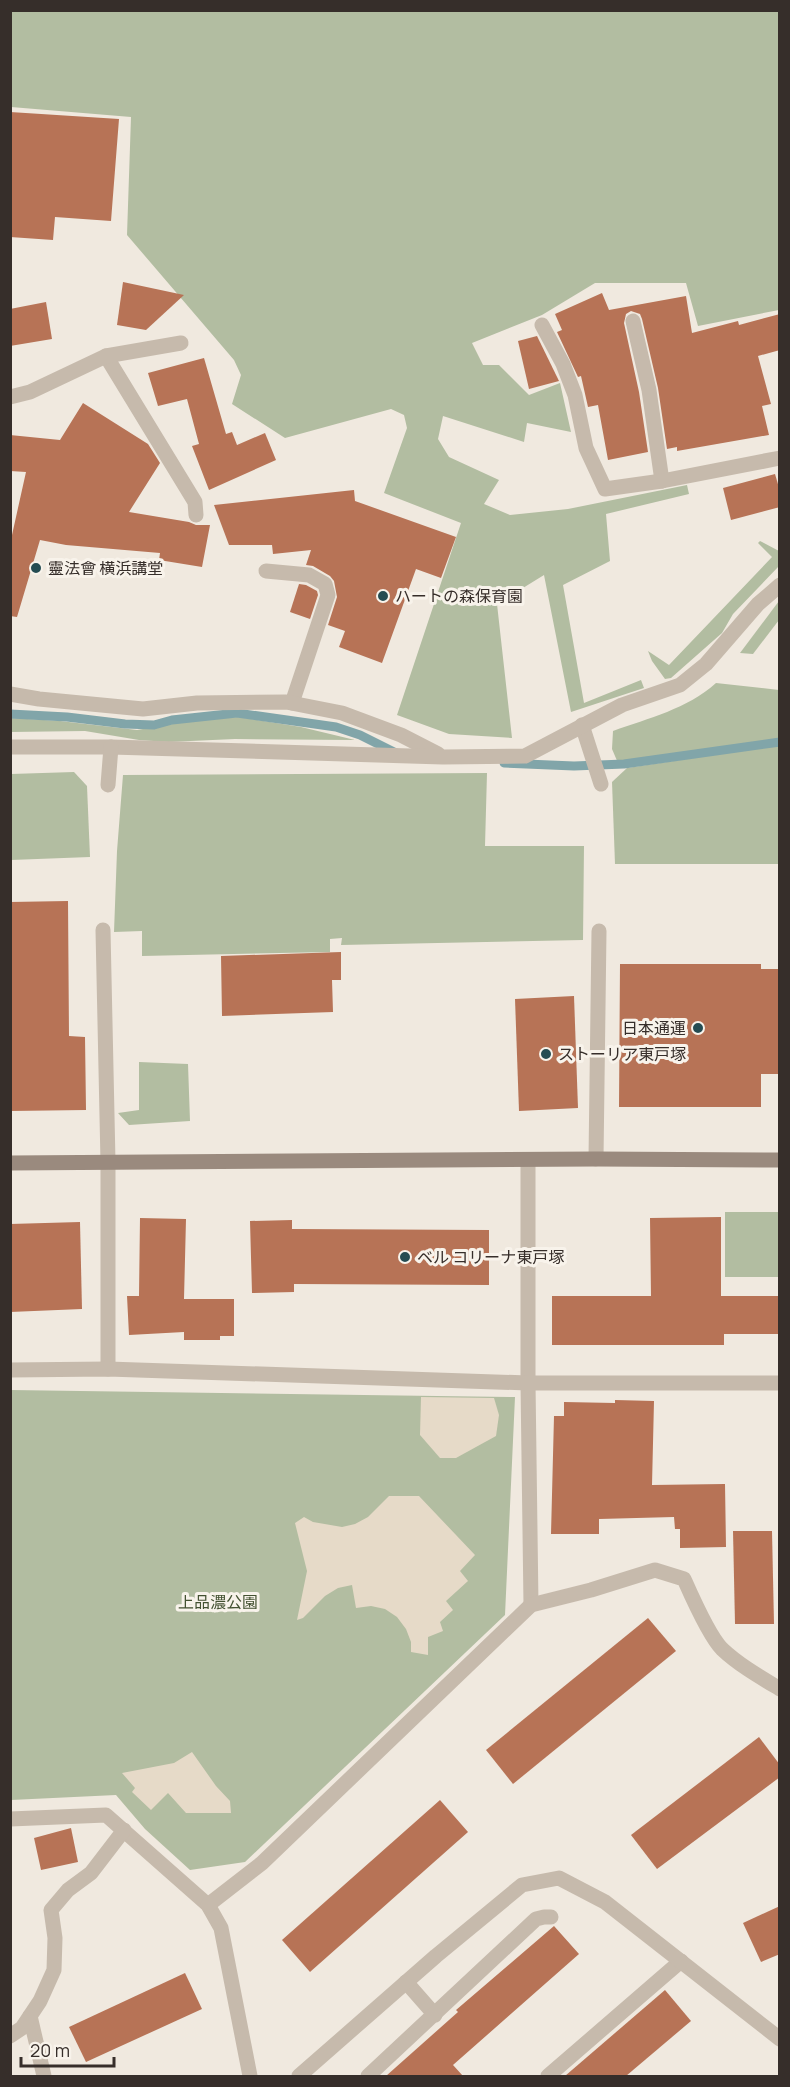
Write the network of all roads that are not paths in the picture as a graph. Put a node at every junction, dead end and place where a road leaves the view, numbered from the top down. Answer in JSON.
{"nodes":[{"id":1,"x":633,"y":321,"type":"dead end"},
{"id":2,"x":542,"y":325,"type":"dead end"},
{"id":3,"x":181,"y":343,"type":"dead end"},
{"id":4,"x":106,"y":356,"type":"junction"},
{"id":5,"x":10,"y":397,"type":"edge"},
{"id":6,"x":780,"y":458,"type":"edge"},
{"id":7,"x":662,"y":481,"type":"junction"},
{"id":8,"x":196,"y":515,"type":"dead end"},
{"id":9,"x":266,"y":571,"type":"dead end"},
{"id":10,"x":780,"y":585,"type":"edge"},
{"id":11,"x":10,"y":694,"type":"edge"},
{"id":12,"x":291,"y":703,"type":"junction"},
{"id":13,"x":582,"y":725,"type":"junction"},
{"id":14,"x":10,"y":747,"type":"edge"},
{"id":15,"x":111,"y":747,"type":"junction"},
{"id":16,"x":443,"y":757,"type":"junction"},
{"id":17,"x":601,"y":784,"type":"dead end"},
{"id":18,"x":108,"y":785,"type":"dead end"},
{"id":19,"x":103,"y":930,"type":"dead end"},
{"id":20,"x":599,"y":931,"type":"dead end"},
{"id":21,"x":597,"y":1159,"type":"junction"},
{"id":22,"x":528,"y":1160,"type":"junction"},
{"id":23,"x":780,"y":1160,"type":"edge"},
{"id":24,"x":108,"y":1162,"type":"junction"},
{"id":25,"x":10,"y":1163,"type":"edge"},
{"id":26,"x":108,"y":1369,"type":"junction"},
{"id":27,"x":10,"y":1370,"type":"edge"},
{"id":28,"x":528,"y":1383,"type":"junction"},
{"id":29,"x":780,"y":1383,"type":"edge"},
{"id":30,"x":531,"y":1605,"type":"junction"},
{"id":31,"x":780,"y":1689,"type":"edge"},
{"id":32,"x":10,"y":1819,"type":"edge"},
{"id":33,"x":124,"y":1830,"type":"junction"},
{"id":34,"x":208,"y":1905,"type":"junction"},
{"id":35,"x":551,"y":1917,"type":"dead end"},
{"id":36,"x":681,"y":1961,"type":"junction"},
{"id":37,"x":406,"y":1982,"type":"junction"},
{"id":38,"x":435,"y":2015,"type":"junction"},
{"id":39,"x":30,"y":2016,"type":"junction"},
{"id":40,"x":10,"y":2036,"type":"edge"},
{"id":41,"x":780,"y":2039,"type":"edge"},
{"id":42,"x":44,"y":2076,"type":"edge"},
{"id":43,"x":250,"y":2076,"type":"edge"},
{"id":44,"x":300,"y":2076,"type":"edge"},
{"id":45,"x":368,"y":2076,"type":"edge"},
{"id":46,"x":548,"y":2076,"type":"edge"}],
"edges":[{"from":1,"to":7,"type":"street"},
{"from":2,"to":7,"type":"street"},
{"from":3,"to":4,"type":"street"},
{"from":4,"to":5,"type":"street"},
{"from":4,"to":8,"type":"street"},
{"from":6,"to":7,"type":"street"},
{"from":9,"to":12,"type":"street"},
{"from":10,"to":13,"type":"street"},
{"from":11,"to":12,"type":"street"},
{"from":12,"to":16,"type":"street"},
{"from":13,"to":16,"type":"street"},
{"from":13,"to":17,"type":"street"},
{"from":14,"to":15,"type":"street"},
{"from":15,"to":16,"type":"street"},
{"from":15,"to":18,"type":"street"},
{"from":19,"to":24,"type":"street"},
{"from":20,"to":21,"type":"street"},
{"from":21,"to":22,"type":"street"},
{"from":21,"to":23,"type":"street"},
{"from":22,"to":24,"type":"street"},
{"from":22,"to":28,"type":"street"},
{"from":24,"to":25,"type":"street"},
{"from":24,"to":26,"type":"street"},
{"from":26,"to":27,"type":"street"},
{"from":26,"to":28,"type":"street"},
{"from":28,"to":29,"type":"street"},
{"from":28,"to":30,"type":"street"},
{"from":30,"to":31,"type":"street"},
{"from":30,"to":34,"type":"street"},
{"from":32,"to":33,"type":"street"},
{"from":33,"to":34,"type":"street"},
{"from":33,"to":39,"type":"street"},
{"from":34,"to":43,"type":"street"},
{"from":35,"to":38,"type":"street"},
{"from":36,"to":37,"type":"street"},
{"from":36,"to":41,"type":"street"},
{"from":36,"to":46,"type":"street"},
{"from":37,"to":38,"type":"street"},
{"from":37,"to":44,"type":"street"},
{"from":38,"to":45,"type":"street"},
{"from":39,"to":40,"type":"street"},
{"from":39,"to":42,"type":"street"}]}
